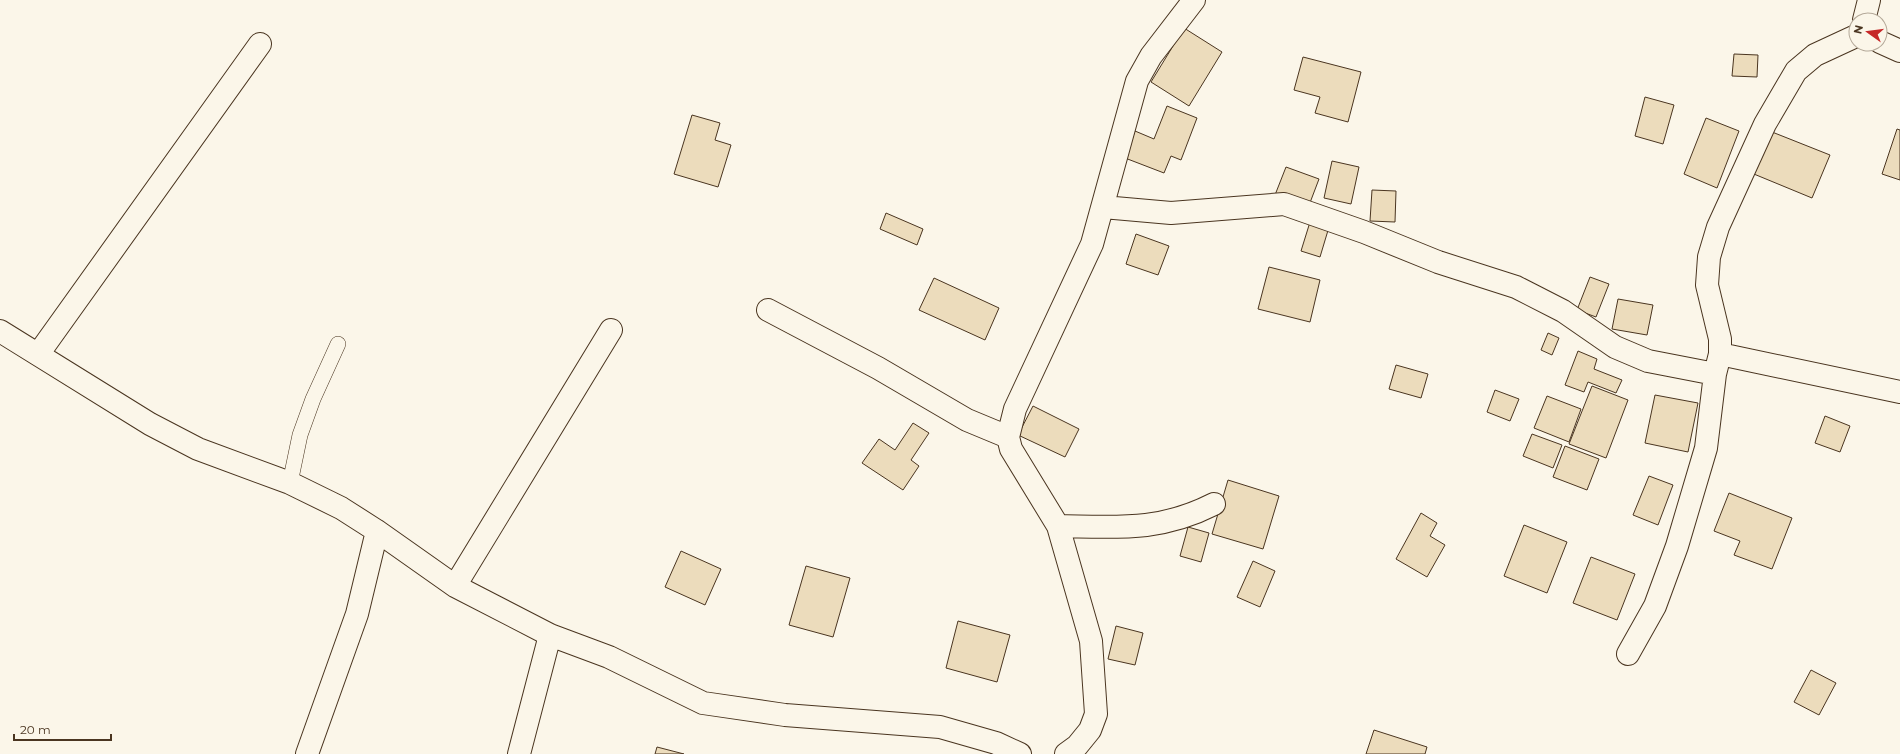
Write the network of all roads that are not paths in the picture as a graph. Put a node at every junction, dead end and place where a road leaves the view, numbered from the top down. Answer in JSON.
{"nodes":[{"id":1,"x":1194,"y":0,"type":"edge"},
{"id":2,"x":1869,"y":0,"type":"edge"},
{"id":3,"x":1866,"y":12,"type":"edge"},
{"id":4,"x":1848,"y":40,"type":"edge"},
{"id":5,"x":260,"y":44,"type":"dead end"},
{"id":6,"x":1888,"y":46,"type":"edge"},
{"id":7,"x":1900,"y":51,"type":"edge"},
{"id":8,"x":1103,"y":208,"type":"junction"},
{"id":9,"x":768,"y":310,"type":"dead end"},
{"id":10,"x":611,"y":330,"type":"dead end"},
{"id":11,"x":0,"y":331,"type":"edge"},
{"id":12,"x":338,"y":344,"type":"dead end"},
{"id":13,"x":39,"y":354,"type":"junction"},
{"id":14,"x":1718,"y":364,"type":"junction"},
{"id":15,"x":1900,"y":392,"type":"edge"},
{"id":16,"x":1008,"y":437,"type":"junction"},
{"id":17,"x":290,"y":483,"type":"junction"},
{"id":18,"x":1214,"y":504,"type":"dead end"},
{"id":19,"x":1058,"y":526,"type":"junction"},
{"id":20,"x":377,"y":531,"type":"junction"},
{"id":21,"x":455,"y":586,"type":"junction"},
{"id":22,"x":550,"y":635,"type":"junction"},
{"id":23,"x":1628,"y":654,"type":"dead end"},
{"id":24,"x":307,"y":754,"type":"edge"},
{"id":25,"x":519,"y":754,"type":"edge"},
{"id":26,"x":1020,"y":754,"type":"edge"},
{"id":27,"x":1066,"y":754,"type":"edge"}],
"edges":[{"from":1,"to":8,"type":"street"},
{"from":2,"to":3,"type":"street"},
{"from":4,"to":14,"type":"street"},
{"from":5,"to":13,"type":"street"},
{"from":6,"to":7,"type":"street"},
{"from":8,"to":14,"type":"street"},
{"from":8,"to":16,"type":"street"},
{"from":9,"to":16,"type":"street"},
{"from":10,"to":21,"type":"street"},
{"from":11,"to":13,"type":"street"},
{"from":12,"to":17,"type":"lane"},
{"from":13,"to":17,"type":"street"},
{"from":14,"to":15,"type":"street"},
{"from":14,"to":23,"type":"street"},
{"from":16,"to":19,"type":"street"},
{"from":17,"to":20,"type":"street"},
{"from":18,"to":19,"type":"street"},
{"from":19,"to":27,"type":"street"},
{"from":20,"to":21,"type":"street"},
{"from":20,"to":24,"type":"street"},
{"from":21,"to":22,"type":"street"},
{"from":22,"to":25,"type":"street"},
{"from":22,"to":26,"type":"street"}]}
